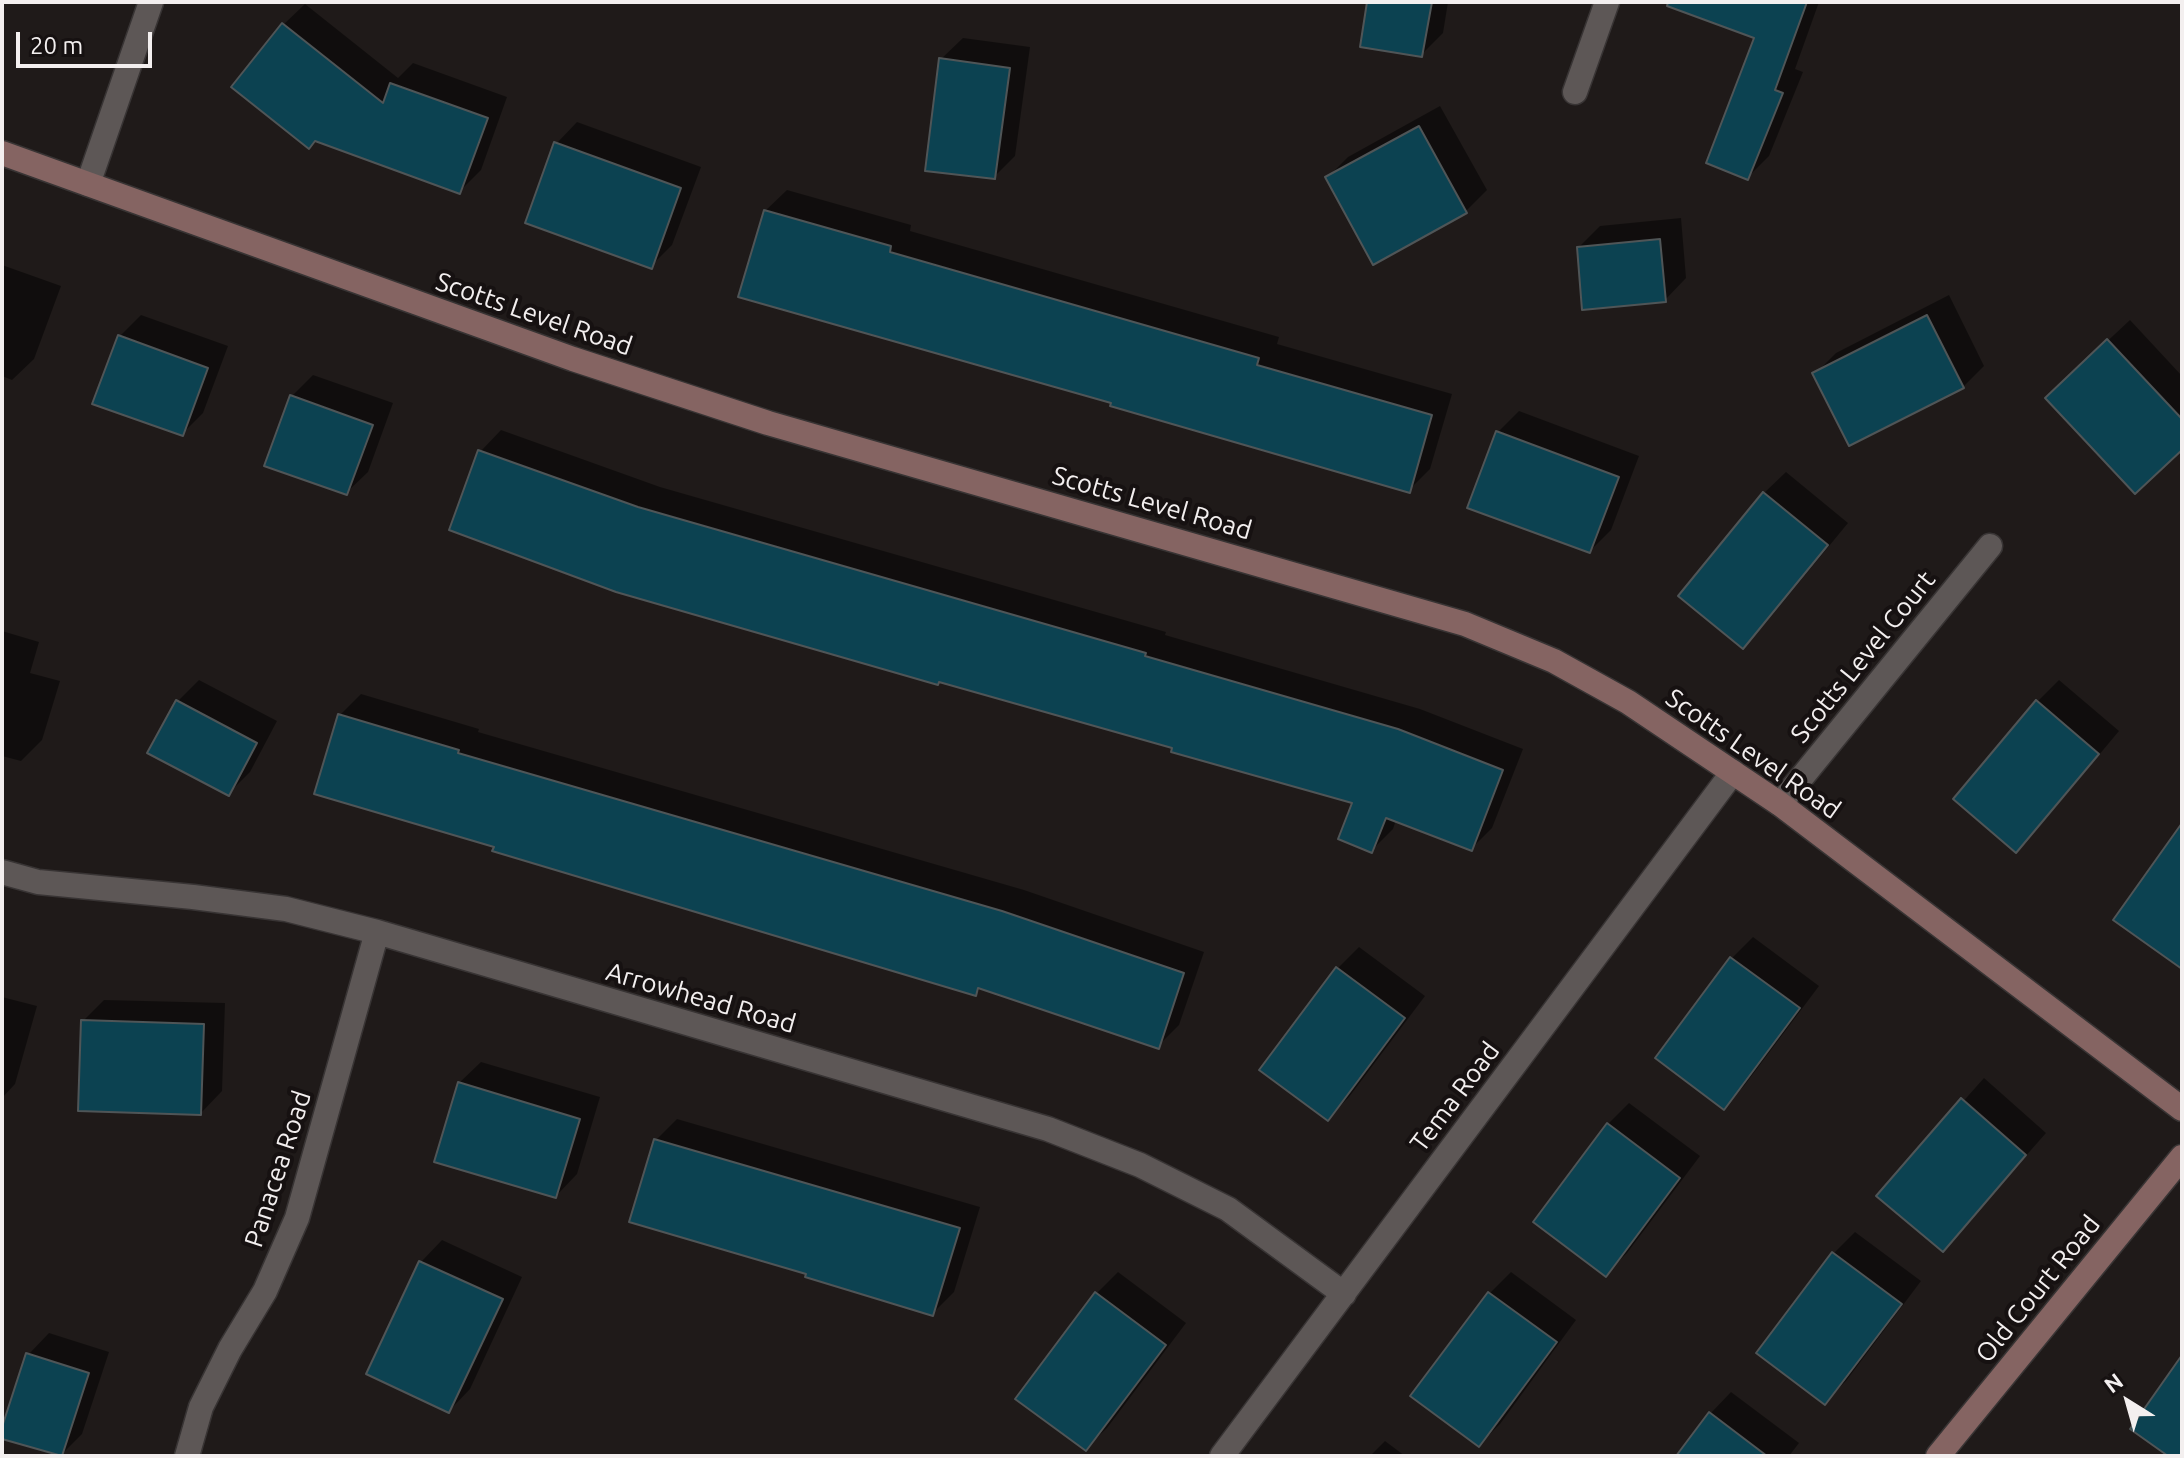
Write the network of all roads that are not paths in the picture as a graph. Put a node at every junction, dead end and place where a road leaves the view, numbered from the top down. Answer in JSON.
{"nodes":[{"id":1,"x":151,"y":2,"type":"edge"},
{"id":2,"x":1607,"y":2,"type":"edge"},
{"id":3,"x":1575,"y":92,"type":"dead end"},
{"id":4,"x":2,"y":153,"type":"edge"},
{"id":5,"x":88,"y":184,"type":"junction"},
{"id":6,"x":1990,"y":546,"type":"dead end"},
{"id":7,"x":1733,"y":772,"type":"junction"},
{"id":8,"x":1780,"y":804,"type":"junction"},
{"id":9,"x":2,"y":872,"type":"edge"},
{"id":10,"x":377,"y":932,"type":"junction"},
{"id":11,"x":2182,"y":1109,"type":"edge"},
{"id":12,"x":2182,"y":1157,"type":"edge"},
{"id":13,"x":1344,"y":1294,"type":"junction"},
{"id":14,"x":187,"y":1456,"type":"edge"},
{"id":15,"x":1222,"y":1456,"type":"edge"},
{"id":16,"x":1938,"y":1456,"type":"edge"}],
"edges":[{"from":1,"to":5,"type":"street"},
{"from":2,"to":3,"type":"street"},
{"from":4,"to":5,"type":"street","name":"Scotts Level Road"},
{"from":5,"to":7,"type":"street","name":"Scotts Level Road"},
{"from":6,"to":8,"type":"street","name":"Scotts Level Court"},
{"from":7,"to":8,"type":"street","name":"Scotts Level Road"},
{"from":7,"to":13,"type":"street","name":"Tema Road"},
{"from":8,"to":11,"type":"street","name":"Scotts Level Road"},
{"from":9,"to":10,"type":"street","name":"Arrowhead Road"},
{"from":10,"to":13,"type":"street","name":"Arrowhead Road"},
{"from":10,"to":14,"type":"street","name":"Panacea Road"},
{"from":12,"to":16,"type":"street","name":"Old Court Road"},
{"from":13,"to":15,"type":"street","name":"Tema Road"}]}
